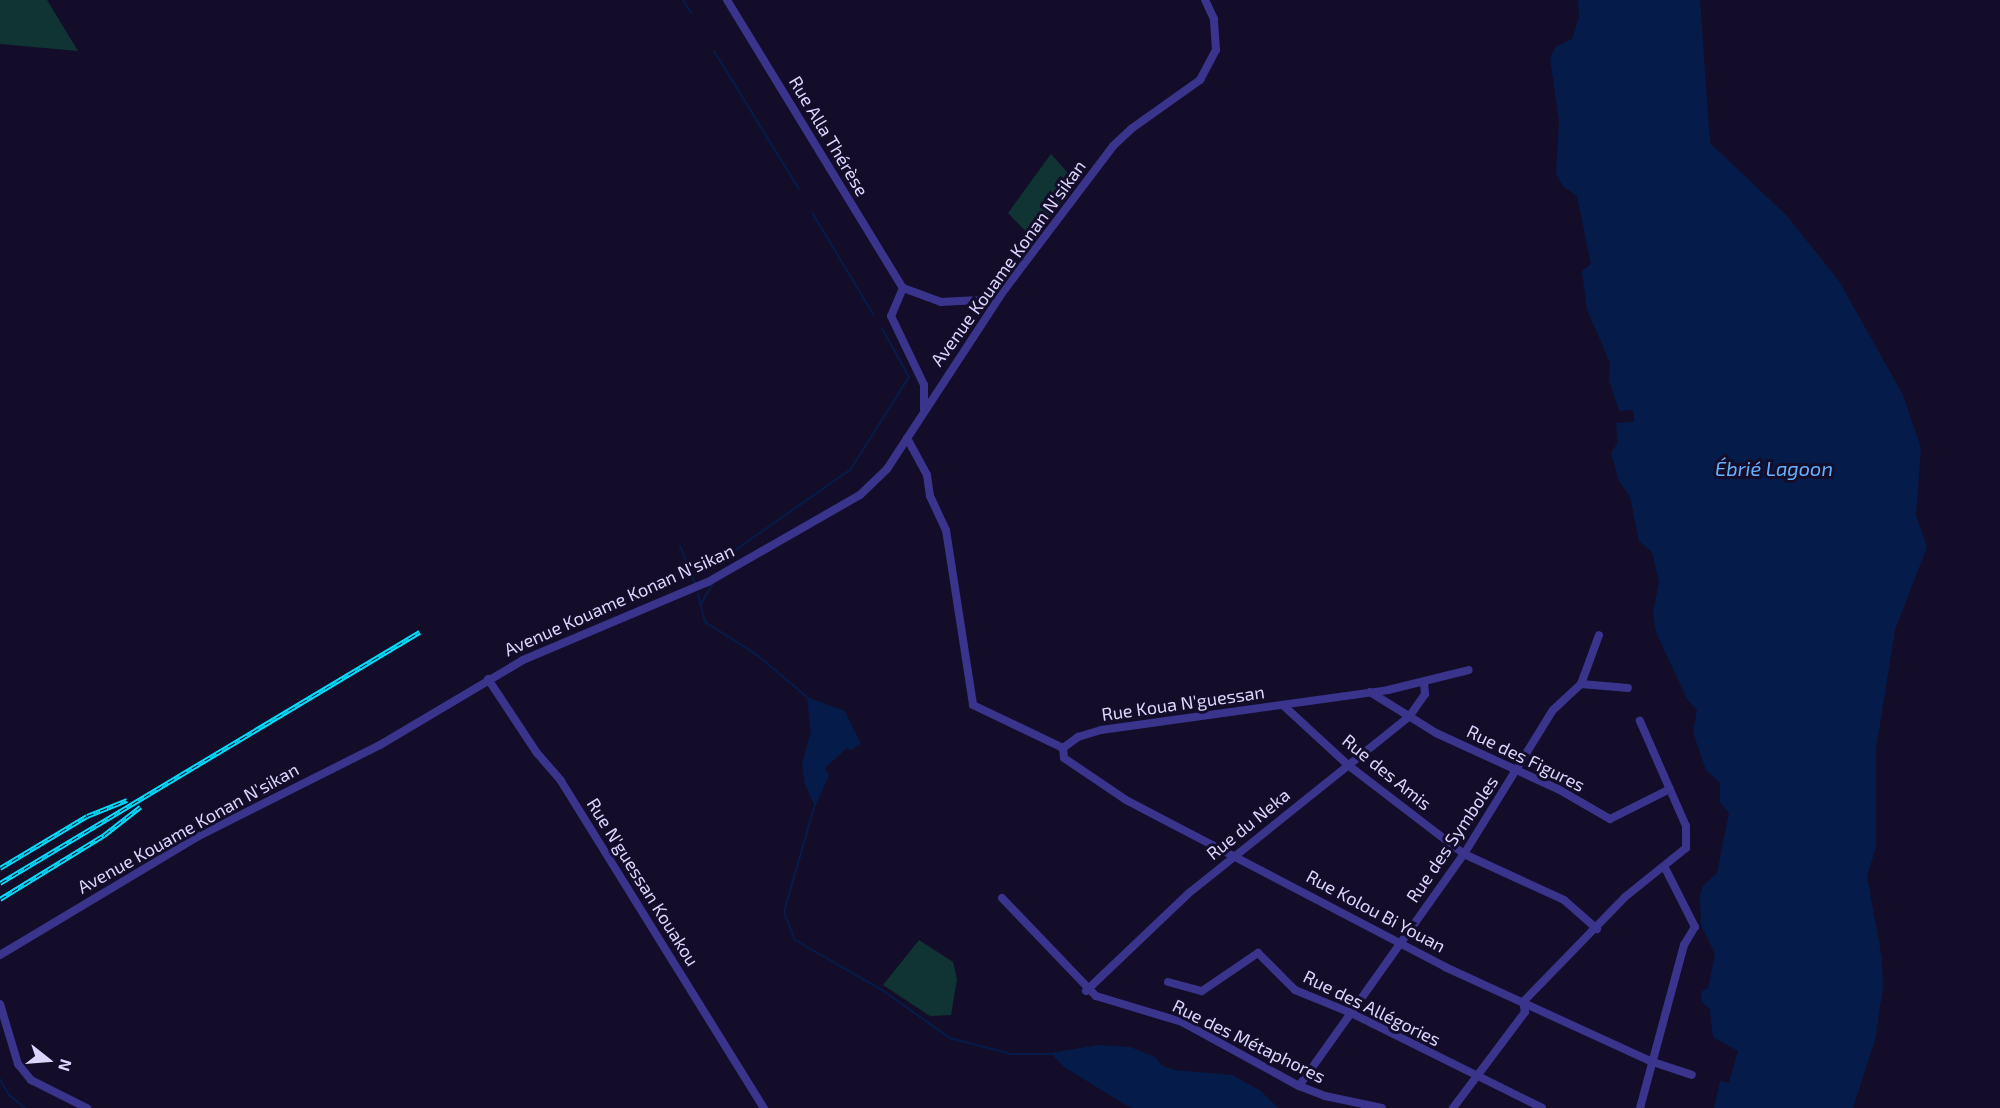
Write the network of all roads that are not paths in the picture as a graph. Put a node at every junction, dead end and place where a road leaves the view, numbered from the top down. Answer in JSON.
{"nodes":[{"id":1,"x":727,"y":0,"type":"edge"},
{"id":2,"x":1205,"y":0,"type":"edge"},
{"id":3,"x":903,"y":288,"type":"junction"},
{"id":4,"x":1005,"y":289,"type":"junction"},
{"id":5,"x":924,"y":411,"type":"junction"},
{"id":6,"x":907,"y":438,"type":"junction"},
{"id":7,"x":1599,"y":635,"type":"dead end"},
{"id":8,"x":1470,"y":670,"type":"dead end"},
{"id":9,"x":488,"y":679,"type":"junction"},
{"id":10,"x":1424,"y":682,"type":"junction"},
{"id":11,"x":1581,"y":684,"type":"junction"},
{"id":12,"x":1628,"y":688,"type":"dead end"},
{"id":13,"x":1370,"y":692,"type":"junction"},
{"id":14,"x":1284,"y":706,"type":"junction"},
{"id":15,"x":1409,"y":717,"type":"junction"},
{"id":16,"x":1641,"y":721,"type":"dead end"},
{"id":17,"x":1063,"y":748,"type":"junction"},
{"id":18,"x":1348,"y":765,"type":"junction"},
{"id":19,"x":1517,"y":770,"type":"junction"},
{"id":20,"x":1670,"y":789,"type":"junction"},
{"id":21,"x":1464,"y":854,"type":"junction"},
{"id":22,"x":1235,"y":856,"type":"junction"},
{"id":23,"x":1664,"y":866,"type":"junction"},
{"id":24,"x":1002,"y":898,"type":"dead end"},
{"id":25,"x":1597,"y":929,"type":"junction"},
{"id":26,"x":1401,"y":943,"type":"junction"},
{"id":27,"x":0,"y":955,"type":"edge"},
{"id":28,"x":1168,"y":981,"type":"dead end"},
{"id":29,"x":1086,"y":991,"type":"junction"},
{"id":30,"x":1523,"y":1002,"type":"junction"},
{"id":31,"x":0,"y":1004,"type":"edge"},
{"id":32,"x":1351,"y":1013,"type":"junction"},
{"id":33,"x":1650,"y":1061,"type":"junction"},
{"id":34,"x":1475,"y":1075,"type":"junction"},
{"id":35,"x":1692,"y":1076,"type":"dead end"},
{"id":36,"x":1299,"y":1086,"type":"junction"},
{"id":37,"x":87,"y":1108,"type":"edge"},
{"id":38,"x":764,"y":1108,"type":"edge"},
{"id":39,"x":1382,"y":1108,"type":"edge"},
{"id":40,"x":1453,"y":1108,"type":"edge"},
{"id":41,"x":1542,"y":1108,"type":"edge"},
{"id":42,"x":1640,"y":1108,"type":"edge"}],
"edges":[{"from":1,"to":3,"type":"street","name":"Rue Alla Thérèse"},
{"from":2,"to":4,"type":"street","name":"Avenue Kouame Konan N'sikan"},
{"from":3,"to":4,"type":"street"},
{"from":3,"to":5,"type":"street"},
{"from":4,"to":5,"type":"street","name":"Avenue Kouame Konan N'sikan"},
{"from":5,"to":6,"type":"street","name":"Avenue Kouame Konan N'sikan"},
{"from":6,"to":9,"type":"street","name":"Avenue Kouame Konan N'sikan"},
{"from":6,"to":17,"type":"street"},
{"from":7,"to":11,"type":"street","name":"Rue des Symboles"},
{"from":8,"to":10,"type":"street","name":"Rue Koua N'guessan"},
{"from":9,"to":27,"type":"street","name":"Avenue Kouame Konan N'sikan"},
{"from":9,"to":38,"type":"street","name":"Rue N'guessan Kouakou"},
{"from":10,"to":13,"type":"street","name":"Rue Koua N'guessan"},
{"from":10,"to":15,"type":"street","name":"Rue du Neka"},
{"from":11,"to":12,"type":"street"},
{"from":11,"to":19,"type":"street","name":"Rue des Symboles"},
{"from":13,"to":14,"type":"street","name":"Rue Koua N'guessan"},
{"from":13,"to":15,"type":"street","name":"Rue des Figures"},
{"from":14,"to":17,"type":"street","name":"Rue Koua N'guessan"},
{"from":14,"to":18,"type":"street","name":"Rue des Amis"},
{"from":15,"to":18,"type":"street","name":"Rue du Neka"},
{"from":15,"to":19,"type":"street","name":"Rue des Figures"},
{"from":16,"to":20,"type":"street"},
{"from":17,"to":22,"type":"street","name":"Rue Kolou Bi Youan"},
{"from":18,"to":21,"type":"street","name":"Rue des Amis"},
{"from":18,"to":22,"type":"street","name":"Rue du Neka"},
{"from":19,"to":20,"type":"street","name":"Rue des Figures"},
{"from":19,"to":21,"type":"street","name":"Rue des Symboles"},
{"from":20,"to":23,"type":"street"},
{"from":21,"to":25,"type":"street","name":"Rue des Amis"},
{"from":21,"to":26,"type":"street","name":"Rue des Symboles"},
{"from":22,"to":26,"type":"street","name":"Rue Kolou Bi Youan"},
{"from":22,"to":29,"type":"street","name":"Rue du Neka"},
{"from":23,"to":25,"type":"street"},
{"from":23,"to":33,"type":"street"},
{"from":24,"to":29,"type":"street"},
{"from":25,"to":30,"type":"street"},
{"from":26,"to":30,"type":"street","name":"Rue Kolou Bi Youan"},
{"from":26,"to":32,"type":"street","name":"Rue des Symboles"},
{"from":28,"to":32,"type":"street","name":"Rue des Allégories"},
{"from":29,"to":36,"type":"street","name":"Rue des Métaphores"},
{"from":30,"to":33,"type":"street","name":"Rue Kolou Bi Youan"},
{"from":30,"to":34,"type":"street"},
{"from":31,"to":37,"type":"street"},
{"from":32,"to":34,"type":"street","name":"Rue des Allégories"},
{"from":32,"to":36,"type":"street","name":"Rue des Symboles"},
{"from":33,"to":35,"type":"street","name":"Rue Kolou Bi Youan"},
{"from":33,"to":42,"type":"street"},
{"from":34,"to":40,"type":"street"},
{"from":34,"to":41,"type":"street","name":"Rue des Allégories"},
{"from":36,"to":39,"type":"street","name":"Rue des Métaphores"}]}
